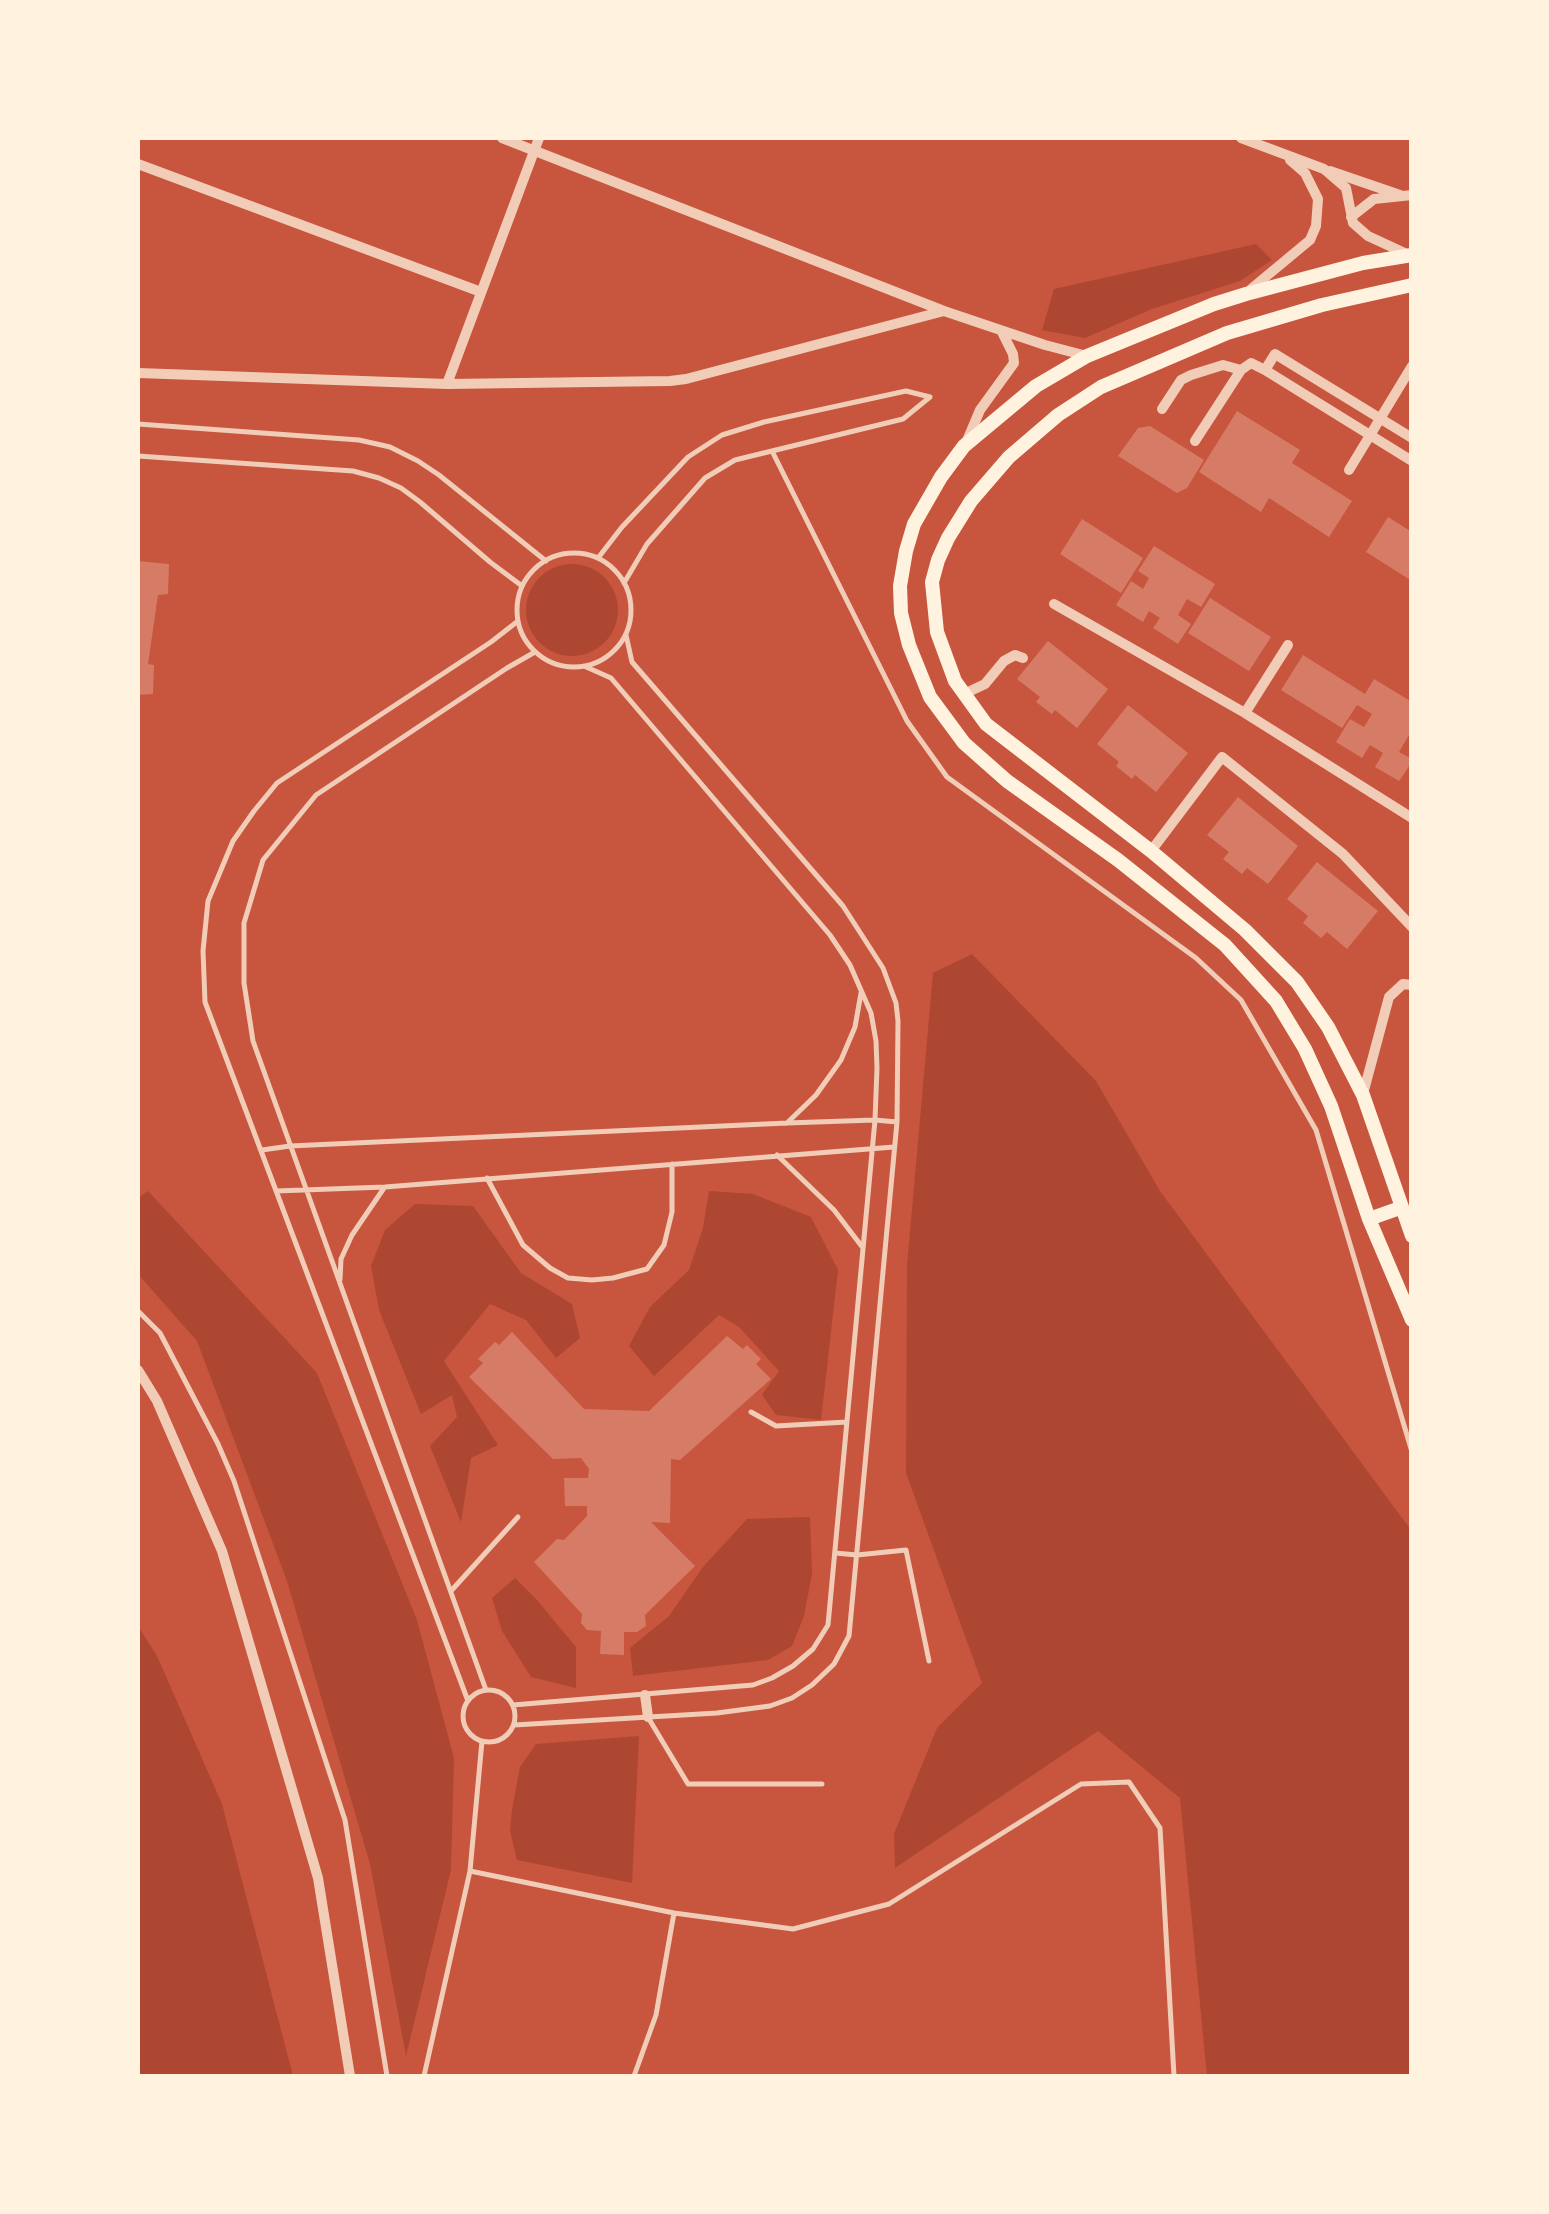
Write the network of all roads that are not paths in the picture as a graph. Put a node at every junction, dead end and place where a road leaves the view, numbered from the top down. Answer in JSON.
{"nodes":[{"id":1,"x":502,"y":138,"type":"edge"},
{"id":2,"x":1242,"y":138,"type":"edge"},
{"id":3,"x":537,"y":143,"type":"edge"},
{"id":4,"x":1281,"y":152,"type":"junction"},
{"id":5,"x":138,"y":164,"type":"edge"},
{"id":6,"x":1324,"y":169,"type":"junction"},
{"id":7,"x":1406,"y":195,"type":"edge"},
{"id":8,"x":1351,"y":217,"type":"junction"},
{"id":9,"x":1411,"y":255,"type":"edge"},
{"id":10,"x":1412,"y":285,"type":"edge"},
{"id":11,"x":482,"y":292,"type":"junction"},
{"id":12,"x":1246,"y":294,"type":"junction"},
{"id":13,"x":944,"y":311,"type":"junction"},
{"id":14,"x":1002,"y":331,"type":"junction"},
{"id":15,"x":1088,"y":356,"type":"junction"},
{"id":16,"x":1412,"y":366,"type":"edge"},
{"id":17,"x":1241,"y":370,"type":"junction"},
{"id":18,"x":1265,"y":370,"type":"junction"},
{"id":19,"x":138,"y":373,"type":"edge"},
{"id":20,"x":448,"y":384,"type":"junction"},
{"id":21,"x":1162,"y":409,"type":"dead end"},
{"id":22,"x":1379,"y":418,"type":"junction"},
{"id":23,"x":138,"y":424,"type":"edge"},
{"id":24,"x":1370,"y":436,"type":"junction"},
{"id":25,"x":1412,"y":438,"type":"edge"},
{"id":26,"x":1195,"y":441,"type":"dead end"},
{"id":27,"x":964,"y":446,"type":"junction"},
{"id":28,"x":772,"y":451,"type":"junction"},
{"id":29,"x":138,"y":456,"type":"edge"},
{"id":30,"x":1412,"y":461,"type":"edge"},
{"id":31,"x":1349,"y":470,"type":"dead end"},
{"id":32,"x":598,"y":558,"type":"junction"},
{"id":33,"x":546,"y":560,"type":"junction"},
{"id":34,"x":624,"y":583,"type":"junction"},
{"id":35,"x":522,"y":586,"type":"junction"},
{"id":36,"x":1054,"y":604,"type":"dead end"},
{"id":37,"x":518,"y":621,"type":"junction"},
{"id":38,"x":626,"y":635,"type":"junction"},
{"id":39,"x":1288,"y":644,"type":"dead end"},
{"id":40,"x":535,"y":652,"type":"junction"},
{"id":41,"x":1023,"y":658,"type":"dead end"},
{"id":42,"x":584,"y":666,"type":"junction"},
{"id":43,"x":964,"y":694,"type":"junction"},
{"id":44,"x":1245,"y":713,"type":"junction"},
{"id":45,"x":1412,"y":818,"type":"edge"},
{"id":46,"x":1151,"y":851,"type":"junction"},
{"id":47,"x":1412,"y":927,"type":"edge"},
{"id":48,"x":1412,"y":985,"type":"edge"},
{"id":49,"x":862,"y":990,"type":"junction"},
{"id":50,"x":1362,"y":1094,"type":"junction"},
{"id":51,"x":875,"y":1120,"type":"junction"},
{"id":52,"x":897,"y":1122,"type":"junction"},
{"id":53,"x":787,"y":1123,"type":"junction"},
{"id":54,"x":290,"y":1146,"type":"junction"},
{"id":55,"x":894,"y":1147,"type":"junction"},
{"id":56,"x":262,"y":1150,"type":"junction"},
{"id":57,"x":872,"y":1150,"type":"junction"},
{"id":58,"x":777,"y":1155,"type":"junction"},
{"id":59,"x":672,"y":1164,"type":"junction"},
{"id":60,"x":487,"y":1178,"type":"junction"},
{"id":61,"x":384,"y":1187,"type":"junction"},
{"id":62,"x":276,"y":1190,"type":"junction"},
{"id":63,"x":306,"y":1190,"type":"junction"},
{"id":64,"x":1400,"y":1208,"type":"junction"},
{"id":65,"x":1369,"y":1219,"type":"junction"},
{"id":66,"x":1412,"y":1236,"type":"edge"},
{"id":67,"x":864,"y":1249,"type":"junction"},
{"id":68,"x":340,"y":1282,"type":"junction"},
{"id":69,"x":138,"y":1311,"type":"edge"},
{"id":70,"x":1412,"y":1320,"type":"edge"},
{"id":71,"x":138,"y":1370,"type":"edge"},
{"id":72,"x":751,"y":1412,"type":"dead end"},
{"id":73,"x":847,"y":1422,"type":"junction"},
{"id":74,"x":1412,"y":1452,"type":"edge"},
{"id":75,"x":518,"y":1517,"type":"dead end"},
{"id":76,"x":835,"y":1554,"type":"junction"},
{"id":77,"x":857,"y":1554,"type":"junction"},
{"id":78,"x":450,"y":1590,"type":"junction"},
{"id":79,"x":929,"y":1661,"type":"dead end"},
{"id":80,"x":486,"y":1690,"type":"junction"},
{"id":81,"x":645,"y":1696,"type":"junction"},
{"id":82,"x":468,"y":1701,"type":"junction"},
{"id":83,"x":513,"y":1705,"type":"junction"},
{"id":84,"x":648,"y":1716,"type":"junction"},
{"id":85,"x":514,"y":1725,"type":"junction"},
{"id":86,"x":482,"y":1741,"type":"junction"},
{"id":87,"x":822,"y":1784,"type":"dead end"},
{"id":88,"x":470,"y":1871,"type":"junction"},
{"id":89,"x":674,"y":1912,"type":"junction"},
{"id":90,"x":350,"y":2076,"type":"edge"},
{"id":91,"x":387,"y":2076,"type":"edge"},
{"id":92,"x":424,"y":2076,"type":"edge"},
{"id":93,"x":634,"y":2076,"type":"edge"},
{"id":94,"x":1174,"y":2076,"type":"edge"}],
"edges":[{"from":1,"to":3,"type":"street"},
{"from":2,"to":4,"type":"street"},
{"from":3,"to":11,"type":"street"},
{"from":3,"to":13,"type":"street"},
{"from":4,"to":6,"type":"street"},
{"from":4,"to":12,"type":"street"},
{"from":5,"to":11,"type":"street"},
{"from":6,"to":7,"type":"street"},
{"from":6,"to":8,"type":"street"},
{"from":7,"to":8,"type":"street"},
{"from":8,"to":9,"type":"street"},
{"from":9,"to":12,"type":"main road"},
{"from":10,"to":43,"type":"main road"},
{"from":11,"to":20,"type":"street"},
{"from":12,"to":15,"type":"main road"},
{"from":13,"to":14,"type":"street"},
{"from":13,"to":20,"type":"street"},
{"from":14,"to":15,"type":"street"},
{"from":14,"to":27,"type":"street"},
{"from":15,"to":27,"type":"main road"},
{"from":16,"to":22,"type":"street"},
{"from":17,"to":18,"type":"street"},
{"from":17,"to":21,"type":"street"},
{"from":17,"to":26,"type":"street"},
{"from":18,"to":22,"type":"street"},
{"from":18,"to":24,"type":"street"},
{"from":19,"to":20,"type":"street"},
{"from":22,"to":24,"type":"street"},
{"from":22,"to":25,"type":"street"},
{"from":23,"to":33,"type":"lane"},
{"from":24,"to":30,"type":"street"},
{"from":24,"to":31,"type":"street"},
{"from":27,"to":65,"type":"main road"},
{"from":28,"to":32,"type":"lane"},
{"from":28,"to":34,"type":"lane"},
{"from":28,"to":74,"type":"lane"},
{"from":29,"to":35,"type":"lane"},
{"from":32,"to":33,"type":"lane"},
{"from":32,"to":34,"type":"lane"},
{"from":33,"to":35,"type":"lane"},
{"from":34,"to":38,"type":"lane"},
{"from":35,"to":37,"type":"lane"},
{"from":36,"to":44,"type":"street"},
{"from":37,"to":40,"type":"lane"},
{"from":37,"to":56,"type":"lane"},
{"from":38,"to":42,"type":"lane"},
{"from":38,"to":52,"type":"lane"},
{"from":39,"to":44,"type":"street"},
{"from":40,"to":42,"type":"lane"},
{"from":40,"to":54,"type":"lane"},
{"from":41,"to":43,"type":"street"},
{"from":42,"to":49,"type":"lane"},
{"from":43,"to":46,"type":"main road"},
{"from":44,"to":45,"type":"street"},
{"from":46,"to":47,"type":"street"},
{"from":46,"to":50,"type":"main road"},
{"from":48,"to":50,"type":"street"},
{"from":49,"to":51,"type":"lane"},
{"from":49,"to":53,"type":"lane"},
{"from":50,"to":64,"type":"main road"},
{"from":51,"to":52,"type":"lane"},
{"from":51,"to":53,"type":"lane"},
{"from":51,"to":57,"type":"lane"},
{"from":52,"to":55,"type":"lane"},
{"from":53,"to":54,"type":"lane"},
{"from":54,"to":56,"type":"lane"},
{"from":54,"to":63,"type":"lane"},
{"from":55,"to":57,"type":"lane"},
{"from":55,"to":77,"type":"lane"},
{"from":56,"to":62,"type":"lane"},
{"from":57,"to":58,"type":"lane"},
{"from":57,"to":67,"type":"lane"},
{"from":58,"to":59,"type":"lane"},
{"from":58,"to":67,"type":"lane"},
{"from":59,"to":60,"type":"lane"},
{"from":59,"to":60,"type":"lane"},
{"from":60,"to":61,"type":"lane"},
{"from":61,"to":63,"type":"lane"},
{"from":61,"to":68,"type":"lane"},
{"from":62,"to":63,"type":"lane"},
{"from":62,"to":82,"type":"lane"},
{"from":63,"to":68,"type":"lane"},
{"from":64,"to":65,"type":"main road"},
{"from":64,"to":66,"type":"main road"},
{"from":65,"to":70,"type":"main road"},
{"from":67,"to":73,"type":"lane"},
{"from":68,"to":78,"type":"lane"},
{"from":69,"to":91,"type":"lane"},
{"from":71,"to":90,"type":"street"},
{"from":72,"to":73,"type":"lane"},
{"from":73,"to":76,"type":"lane"},
{"from":75,"to":78,"type":"lane"},
{"from":76,"to":77,"type":"lane"},
{"from":76,"to":81,"type":"lane"},
{"from":77,"to":79,"type":"lane"},
{"from":77,"to":84,"type":"lane"},
{"from":78,"to":80,"type":"lane"},
{"from":80,"to":82,"type":"lane"},
{"from":80,"to":83,"type":"lane"},
{"from":81,"to":83,"type":"lane"},
{"from":81,"to":84,"type":"street"},
{"from":82,"to":86,"type":"lane"},
{"from":83,"to":85,"type":"lane"},
{"from":84,"to":85,"type":"lane"},
{"from":84,"to":87,"type":"lane"},
{"from":85,"to":86,"type":"lane"},
{"from":86,"to":88,"type":"lane"},
{"from":88,"to":89,"type":"lane"},
{"from":88,"to":92,"type":"lane"},
{"from":89,"to":93,"type":"lane"},
{"from":89,"to":94,"type":"lane"}]}
